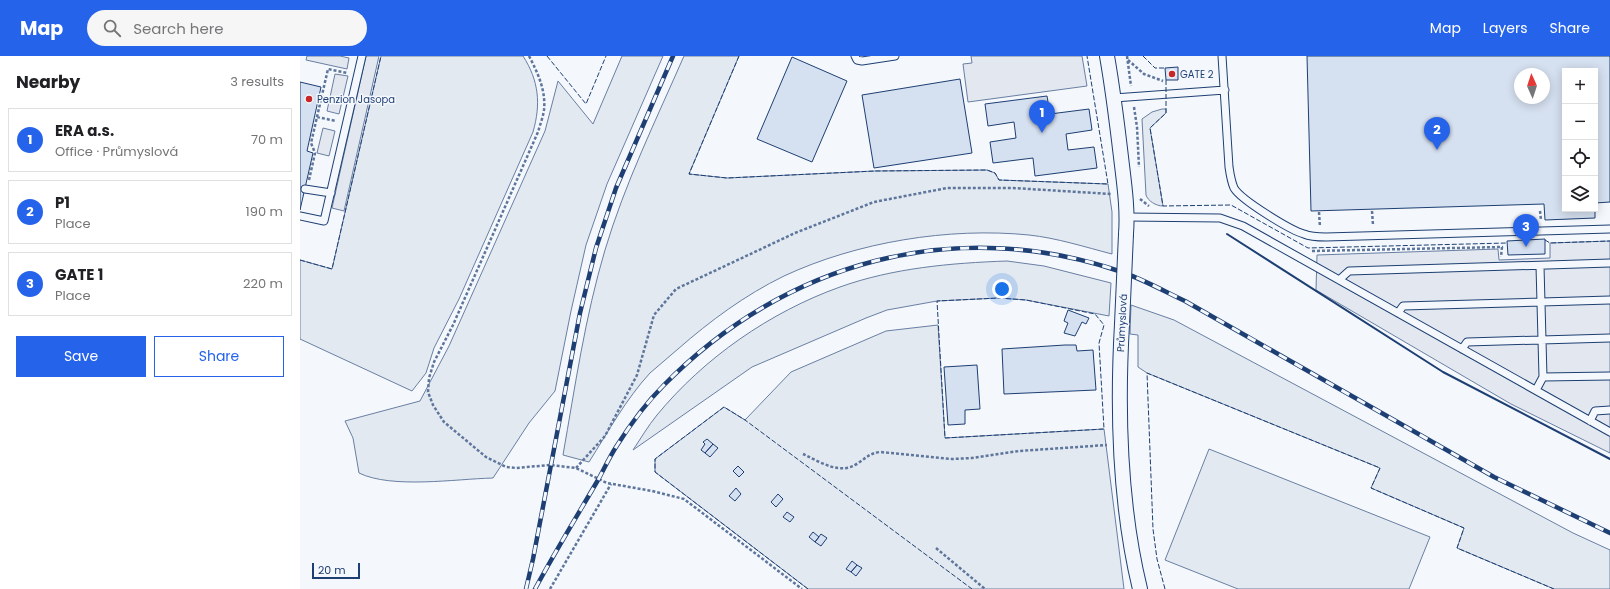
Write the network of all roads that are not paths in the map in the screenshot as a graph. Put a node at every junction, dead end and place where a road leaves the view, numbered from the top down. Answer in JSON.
{"nodes":[{"id":1,"x":362,"y":56,"type":"edge"},
{"id":2,"x":855,"y":56,"type":"edge"},
{"id":3,"x":895,"y":56,"type":"edge"},
{"id":4,"x":1107,"y":56,"type":"edge"},
{"id":5,"x":1222,"y":56,"type":"edge"},
{"id":6,"x":1225,"y":90,"type":"junction"},
{"id":7,"x":1114,"y":98,"type":"junction"},
{"id":8,"x":306,"y":189,"type":"road end"},
{"id":9,"x":331,"y":193,"type":"junction"},
{"id":10,"x":300,"y":216,"type":"edge"},
{"id":11,"x":1127,"y":218,"type":"junction"},
{"id":12,"x":1610,"y":229,"type":"edge"},
{"id":13,"x":1610,"y":263,"type":"edge"},
{"id":14,"x":1540,"y":266,"type":"junction"},
{"id":15,"x":1339,"y":280,"type":"junction"},
{"id":16,"x":1610,"y":300,"type":"edge"},
{"id":17,"x":1541,"y":302,"type":"junction"},
{"id":18,"x":1398,"y":313,"type":"junction"},
{"id":19,"x":1610,"y":338,"type":"edge"},
{"id":20,"x":1542,"y":340,"type":"junction"},
{"id":21,"x":1462,"y":349,"type":"junction"},
{"id":22,"x":1610,"y":376,"type":"edge"},
{"id":23,"x":1543,"y":377,"type":"junction"},
{"id":24,"x":1536,"y":390,"type":"junction"},
{"id":25,"x":1610,"y":410,"type":"edge"},
{"id":26,"x":1590,"y":421,"type":"junction"},
{"id":27,"x":1610,"y":432,"type":"edge"},
{"id":28,"x":1140,"y":589,"type":"edge"}],
"edges":[{"from":1,"to":9,"type":"lane"},
{"from":2,"to":3,"type":"lane"},
{"from":4,"to":7,"type":"street","name":"Průmyslová"},
{"from":5,"to":6,"type":"lane"},
{"from":6,"to":7,"type":"lane"},
{"from":6,"to":12,"type":"lane"},
{"from":7,"to":11,"type":"street","name":"Průmyslová"},
{"from":8,"to":9,"type":"lane"},
{"from":9,"to":10,"type":"lane"},
{"from":11,"to":15,"type":"lane"},
{"from":11,"to":28,"type":"street","name":"Průmyslová","bridge":true},
{"from":13,"to":14,"type":"lane"},
{"from":14,"to":15,"type":"lane"},
{"from":14,"to":17,"type":"lane"},
{"from":15,"to":18,"type":"lane"},
{"from":16,"to":17,"type":"lane"},
{"from":17,"to":18,"type":"lane"},
{"from":17,"to":20,"type":"lane"},
{"from":18,"to":21,"type":"lane"},
{"from":19,"to":20,"type":"lane"},
{"from":20,"to":21,"type":"lane"},
{"from":20,"to":23,"type":"lane"},
{"from":21,"to":24,"type":"lane"},
{"from":22,"to":23,"type":"lane"},
{"from":23,"to":24,"type":"lane"},
{"from":24,"to":26,"type":"lane"},
{"from":25,"to":26,"type":"lane"},
{"from":26,"to":27,"type":"lane"}]}
